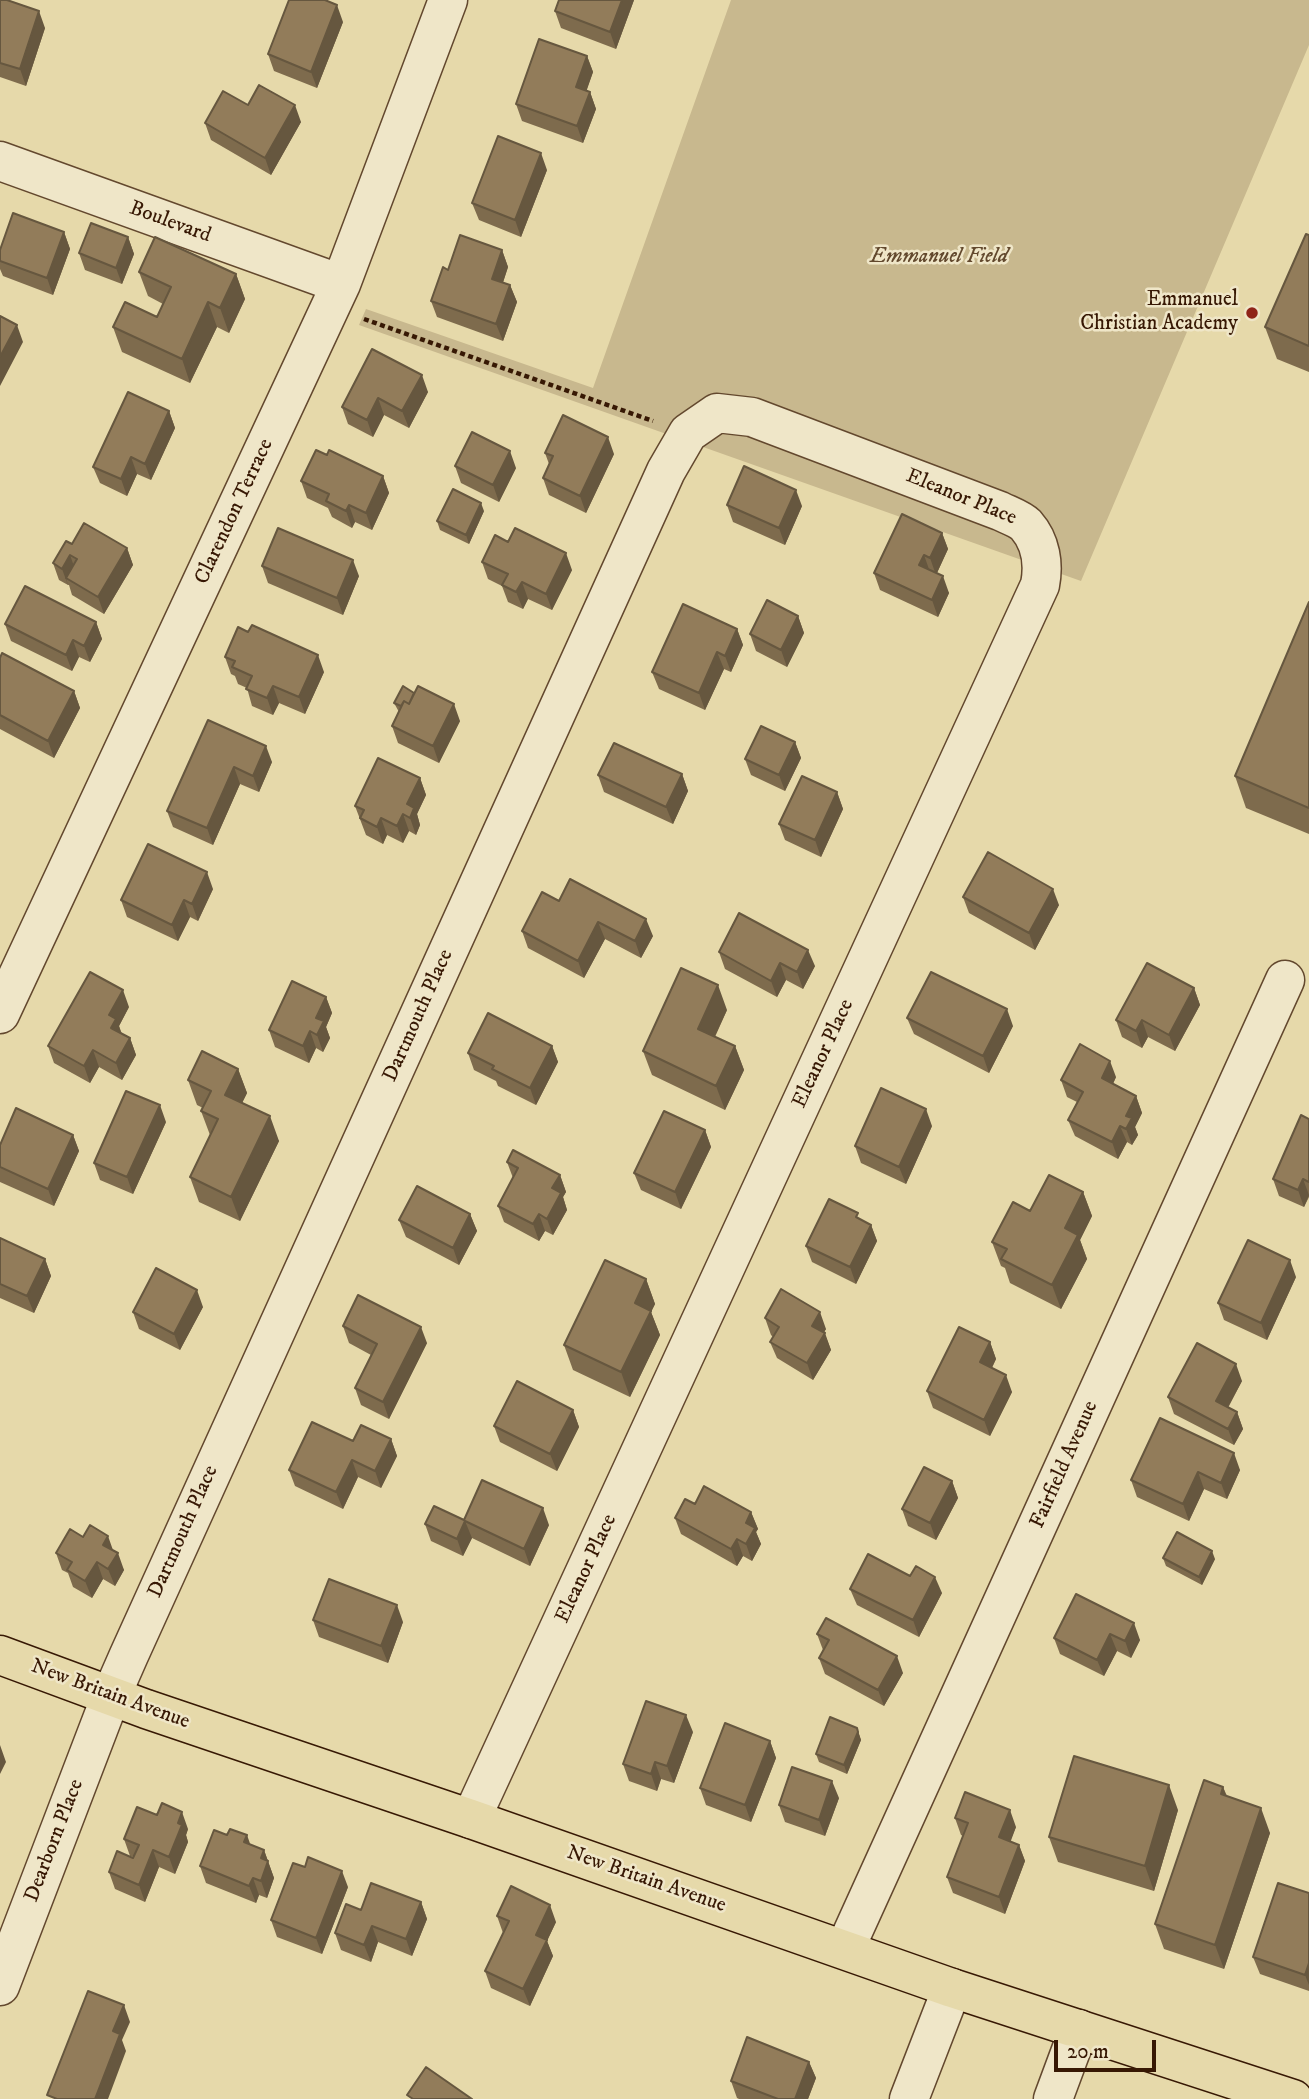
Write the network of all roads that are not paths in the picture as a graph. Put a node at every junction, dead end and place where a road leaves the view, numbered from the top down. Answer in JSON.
{"nodes":[{"id":1,"x":448,"y":0,"type":"edge"},
{"id":2,"x":0,"y":161,"type":"edge"},
{"id":3,"x":335,"y":295,"type":"junction"},
{"id":4,"x":784,"y":428,"type":"joint"},
{"id":5,"x":1285,"y":980,"type":"dead end"},
{"id":6,"x":0,"y":1014,"type":"edge"},
{"id":7,"x":0,"y":1655,"type":"edge"},
{"id":8,"x":111,"y":1696,"type":"junction"},
{"id":9,"x":471,"y":1819,"type":"junction"},
{"id":10,"x":845,"y":1949,"type":"junction"},
{"id":11,"x":0,"y":1986,"type":"edge"},
{"id":12,"x":952,"y":1988,"type":"junction"},
{"id":13,"x":1079,"y":2029,"type":"junction"},
{"id":14,"x":909,"y":2099,"type":"edge"},
{"id":15,"x":1053,"y":2099,"type":"edge"},
{"id":16,"x":1293,"y":2099,"type":"edge"}],
"edges":[{"from":1,"to":3,"type":"street","name":"Clarendon Terrace"},
{"from":2,"to":3,"type":"street","name":"Boulevard"},
{"from":3,"to":6,"type":"street","name":"Clarendon Terrace"},
{"from":4,"to":8,"type":"street","name":"Dartmouth Place"},
{"from":4,"to":9,"type":"street","name":"Eleanor Place"},
{"from":5,"to":10,"type":"street","name":"Fairfield Avenue"},
{"from":7,"to":8,"type":"main road","name":"New Britain Avenue"},
{"from":8,"to":9,"type":"main road","name":"New Britain Avenue"},
{"from":8,"to":11,"type":"street","name":"Dearborn Place"},
{"from":9,"to":10,"type":"main road","name":"New Britain Avenue"},
{"from":10,"to":12,"type":"main road","name":"New Britain Avenue"},
{"from":12,"to":13,"type":"main road","name":"New Britain Avenue"},
{"from":12,"to":14,"type":"street"},
{"from":13,"to":15,"type":"street"},
{"from":13,"to":16,"type":"main road","name":"New Britain Avenue"}]}
